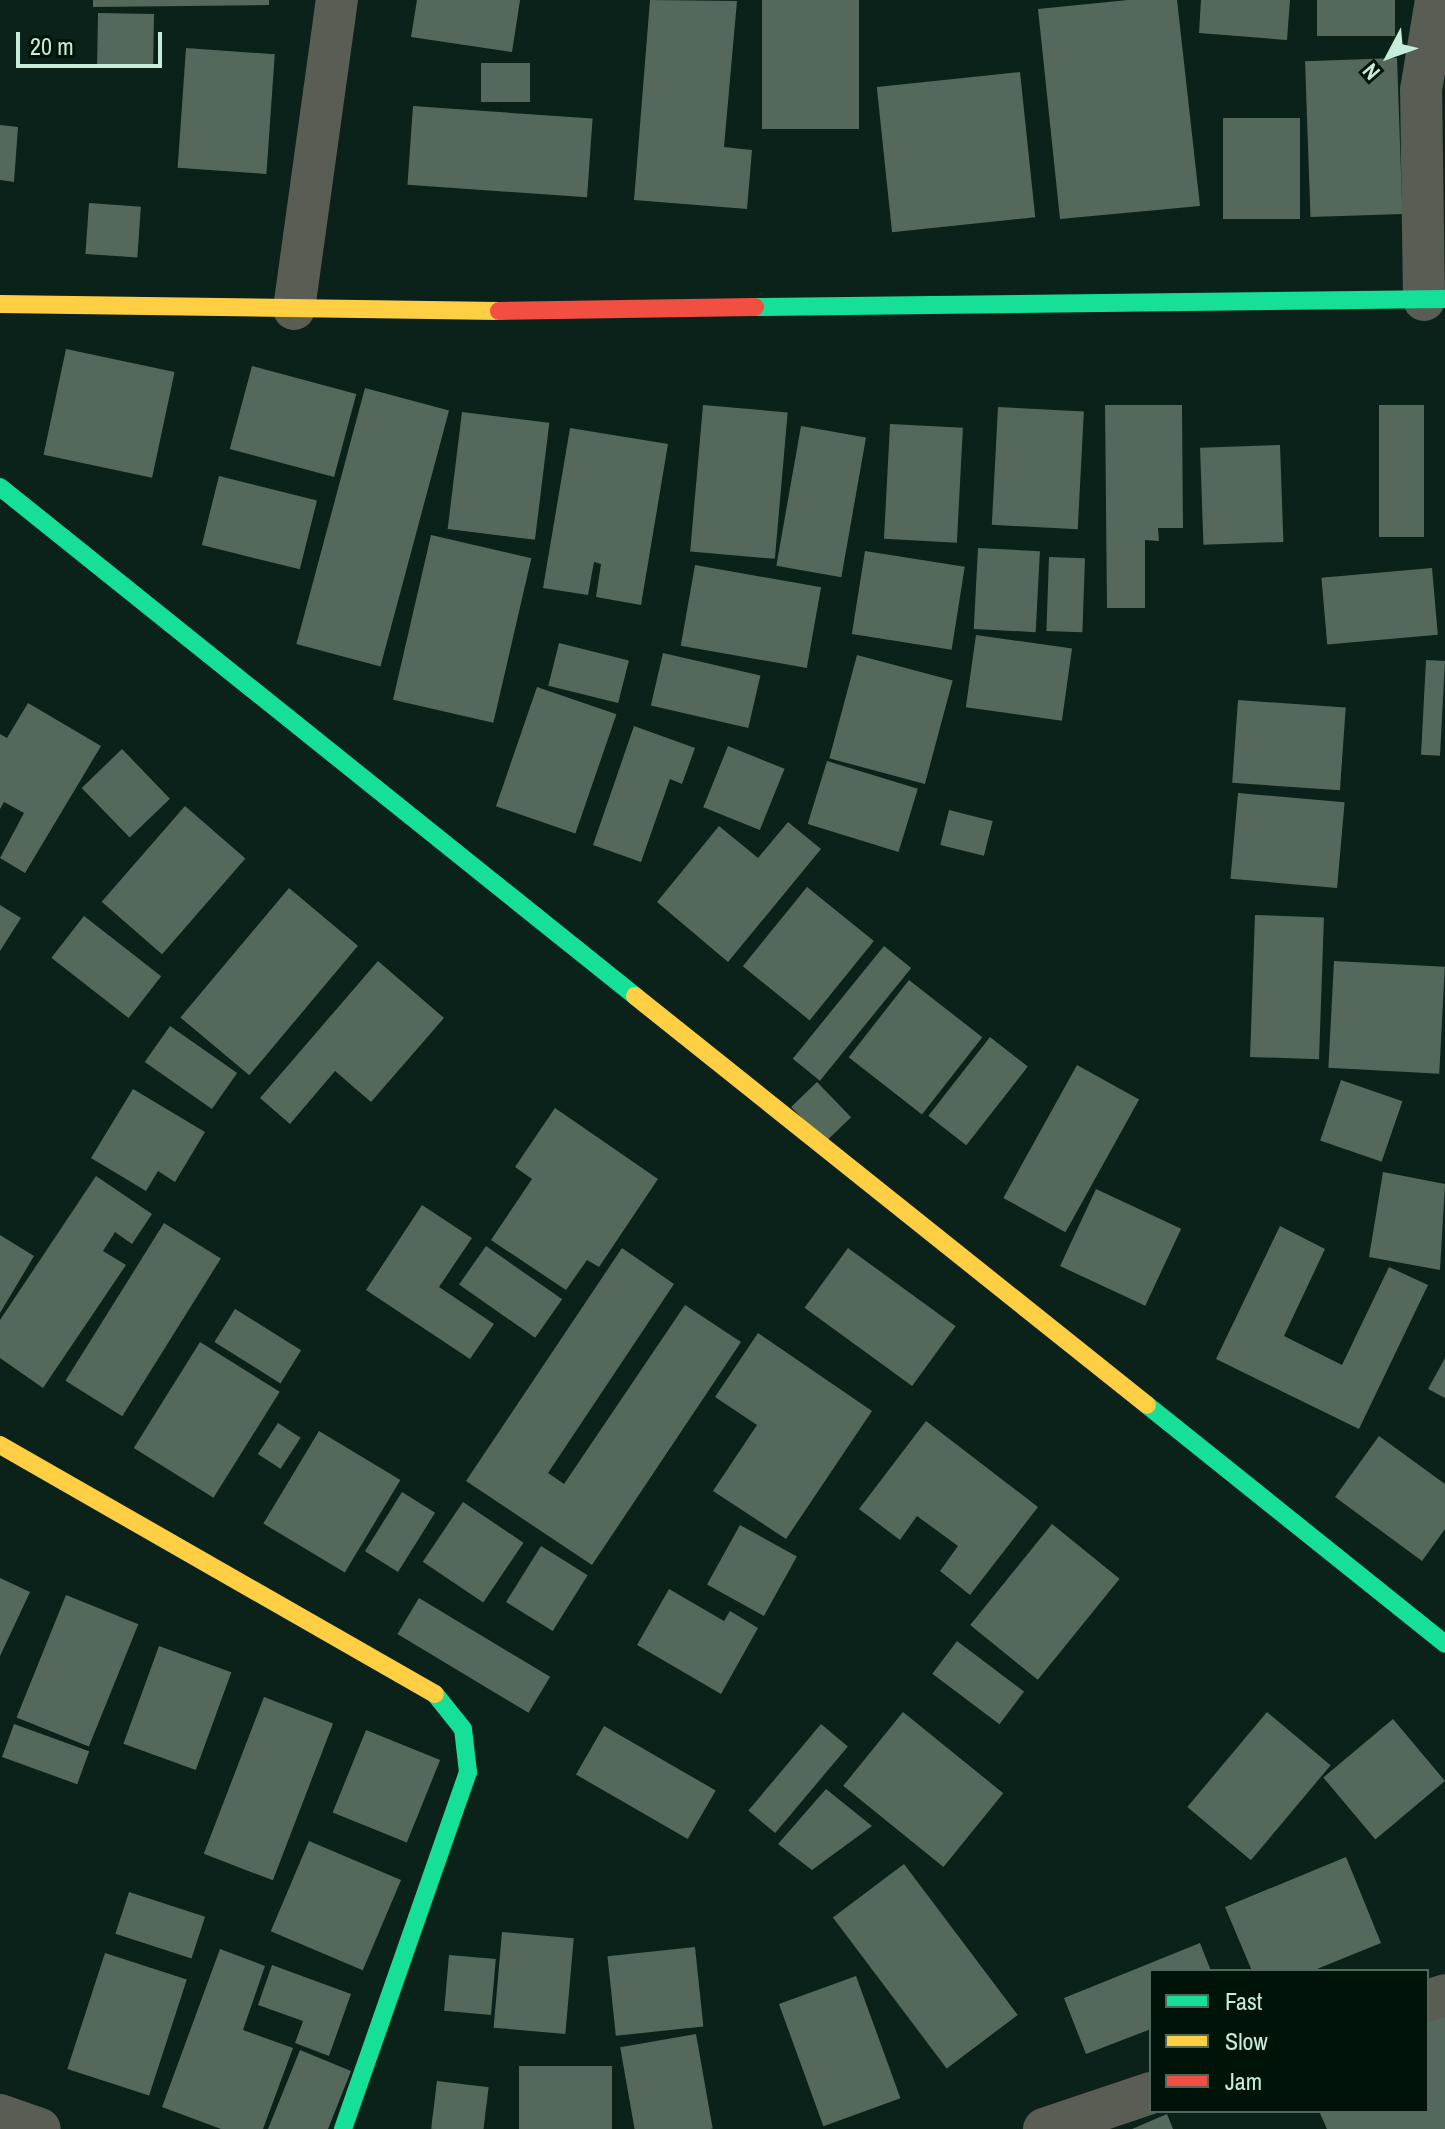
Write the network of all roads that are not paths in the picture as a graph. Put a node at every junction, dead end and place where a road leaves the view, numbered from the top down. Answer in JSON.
{"nodes":[{"id":1,"x":337,"y":0,"type":"edge"},
{"id":2,"x":1436,"y":0,"type":"edge"},
{"id":3,"x":1435,"y":299,"type":"edge"},
{"id":4,"x":0,"y":304,"type":"edge"},
{"id":5,"x":294,"y":309,"type":"junction"},
{"id":6,"x":0,"y":487,"type":"edge"},
{"id":7,"x":0,"y":1445,"type":"edge"},
{"id":8,"x":1445,"y":1644,"type":"edge"},
{"id":9,"x":1149,"y":2094,"type":"edge"},
{"id":10,"x":0,"y":2115,"type":"edge"},
{"id":11,"x":40,"y":2129,"type":"edge"},
{"id":12,"x":343,"y":2129,"type":"edge"},
{"id":13,"x":1044,"y":2129,"type":"edge"}],
"edges":[{"from":1,"to":5,"type":"street"},
{"from":2,"to":3,"type":"street"},
{"from":3,"to":5,"type":"main road"},
{"from":4,"to":5,"type":"main road"},
{"from":6,"to":8,"type":"main road"},
{"from":7,"to":12,"type":"main road"},
{"from":9,"to":13,"type":"street"},
{"from":10,"to":11,"type":"street"}]}
